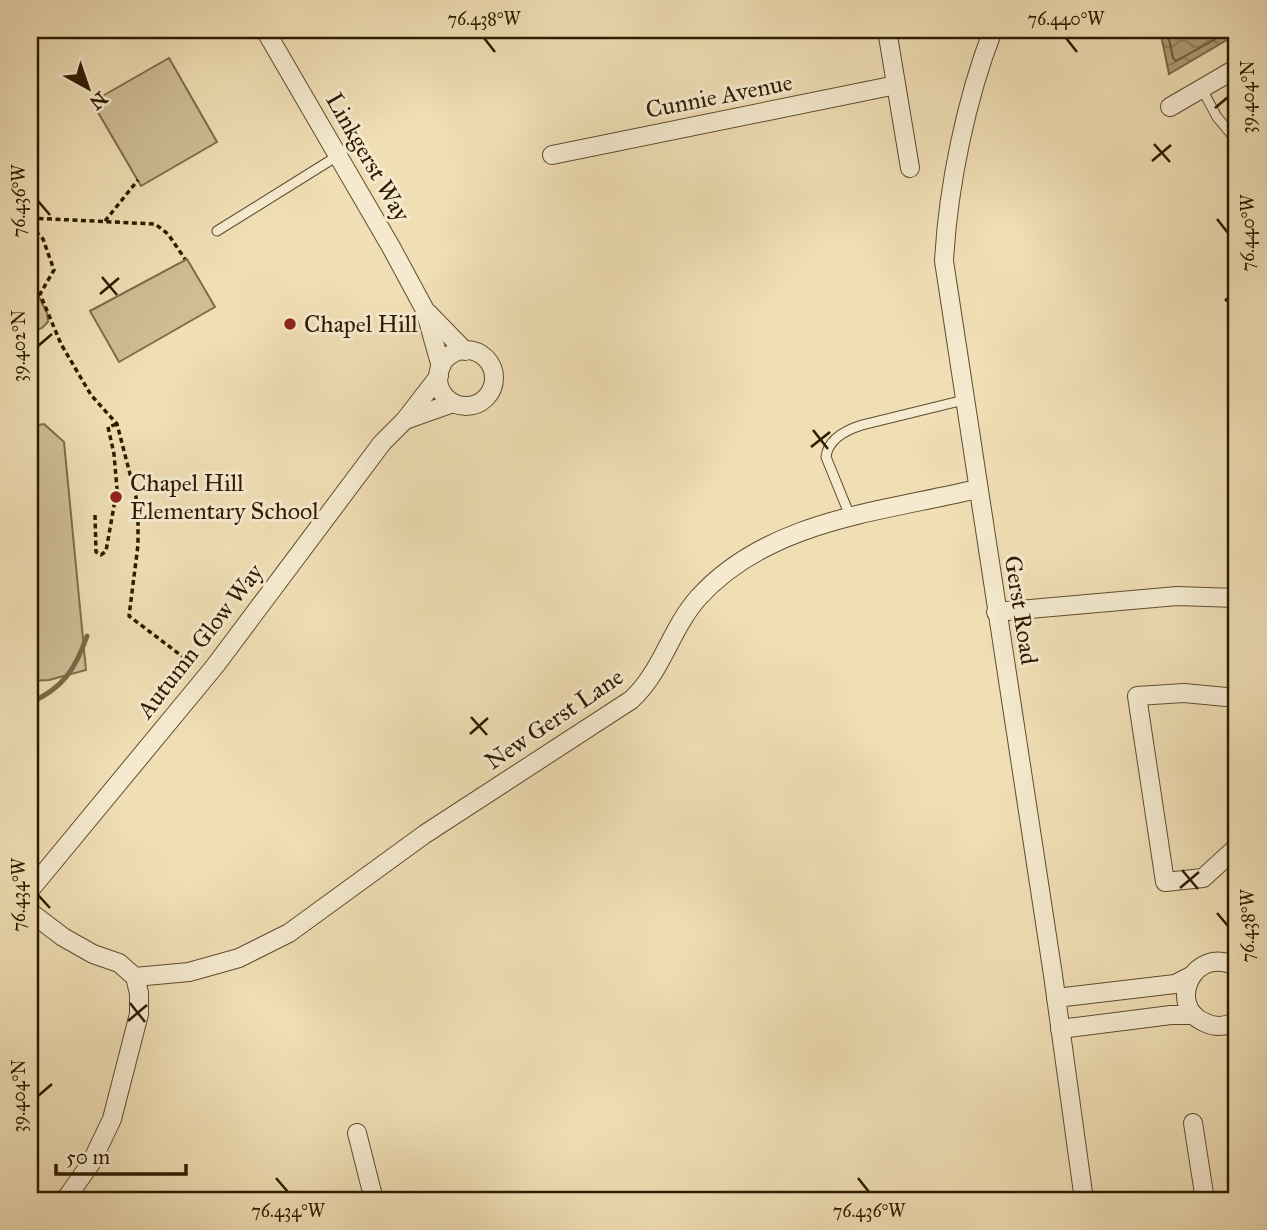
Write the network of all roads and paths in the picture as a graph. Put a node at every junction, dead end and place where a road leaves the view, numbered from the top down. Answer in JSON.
{"nodes":[{"id":1,"x":265,"y":30,"type":"edge"},
{"id":2,"x":887,"y":30,"type":"edge"},
{"id":3,"x":993,"y":30,"type":"edge"},
{"id":4,"x":1237,"y":68,"type":"edge"},
{"id":5,"x":897,"y":85,"type":"junction"},
{"id":6,"x":1202,"y":89,"type":"junction"},
{"id":7,"x":1170,"y":107,"type":"dead end"},
{"id":8,"x":1237,"y":141,"type":"edge"},
{"id":9,"x":339,"y":155,"type":"junction"},
{"id":10,"x":552,"y":155,"type":"dead end"},
{"id":11,"x":910,"y":168,"type":"dead end"},
{"id":12,"x":138,"y":180,"type":"dead end"},
{"id":13,"x":30,"y":218,"type":"edge"},
{"id":14,"x":105,"y":221,"type":"junction"},
{"id":15,"x":30,"y":225,"type":"edge"},
{"id":16,"x":217,"y":231,"type":"dead end"},
{"id":17,"x":184,"y":259,"type":"dead end"},
{"id":18,"x":1225,"y":299,"type":"dead end"},
{"id":19,"x":1232,"y":303,"type":"dead end"},
{"id":20,"x":425,"y":310,"type":"junction"},
{"id":21,"x":465,"y":351,"type":"junction"},
{"id":22,"x":440,"y":372,"type":"junction"},
{"id":23,"x":964,"y":400,"type":"junction"},
{"id":24,"x":453,"y":403,"type":"junction"},
{"id":25,"x":405,"y":420,"type":"junction"},
{"id":26,"x":117,"y":424,"type":"junction"},
{"id":27,"x":977,"y":489,"type":"junction"},
{"id":28,"x":96,"y":515,"type":"dead end"},
{"id":29,"x":850,"y":516,"type":"junction"},
{"id":30,"x":1237,"y":598,"type":"edge"},
{"id":31,"x":996,"y":612,"type":"junction"},
{"id":32,"x":195,"y":666,"type":"dead end"},
{"id":33,"x":1237,"y":698,"type":"edge"},
{"id":34,"x":1237,"y":847,"type":"edge"},
{"id":35,"x":30,"y":890,"type":"edge"},
{"id":36,"x":30,"y":912,"type":"edge"},
{"id":37,"x":1237,"y":967,"type":"edge"},
{"id":38,"x":1191,"y":976,"type":"junction"},
{"id":39,"x":135,"y":977,"type":"junction"},
{"id":40,"x":1056,"y":998,"type":"junction"},
{"id":41,"x":1194,"y":1015,"type":"junction"},
{"id":42,"x":1237,"y":1020,"type":"edge"},
{"id":43,"x":1060,"y":1029,"type":"junction"},
{"id":44,"x":1193,"y":1123,"type":"dead end"},
{"id":45,"x":357,"y":1133,"type":"dead end"},
{"id":46,"x":65,"y":1200,"type":"edge"},
{"id":47,"x":374,"y":1200,"type":"edge"},
{"id":48,"x":1084,"y":1200,"type":"edge"},
{"id":49,"x":1205,"y":1200,"type":"edge"}],
"edges":[{"from":1,"to":9,"type":"street","name":"Linkgerst Way"},
{"from":2,"to":5,"type":"street"},
{"from":3,"to":23,"type":"street","name":"Gerst Road"},
{"from":4,"to":6,"type":"street"},
{"from":5,"to":10,"type":"street","name":"Cunnie Avenue"},
{"from":5,"to":11,"type":"street"},
{"from":6,"to":7,"type":"street"},
{"from":6,"to":8,"type":"lane"},
{"from":9,"to":16,"type":"lane"},
{"from":9,"to":20,"type":"street","name":"Linkgerst Way"},
{"from":12,"to":14,"type":"path"},
{"from":13,"to":14,"type":"path"},
{"from":14,"to":17,"type":"path"},
{"from":15,"to":26,"type":"path"},
{"from":18,"to":19,"type":"path"},
{"from":20,"to":21,"type":"street","name":"Linkgerst Way"},
{"from":20,"to":22,"type":"street","name":"Linkgerst Way"},
{"from":21,"to":22,"type":"street"},
{"from":21,"to":24,"type":"street"},
{"from":22,"to":24,"type":"street"},
{"from":22,"to":25,"type":"street","name":"Autumn Glow Way"},
{"from":23,"to":27,"type":"street","name":"Gerst Road"},
{"from":23,"to":29,"type":"lane"},
{"from":24,"to":25,"type":"street","name":"Autumn Glow Way"},
{"from":25,"to":35,"type":"street","name":"Autumn Glow Way"},
{"from":26,"to":28,"type":"path"},
{"from":26,"to":32,"type":"path"},
{"from":27,"to":29,"type":"street","name":"New Gerst Lane"},
{"from":27,"to":31,"type":"street","name":"Gerst Road"},
{"from":29,"to":39,"type":"street","name":"New Gerst Lane"},
{"from":30,"to":31,"type":"street"},
{"from":31,"to":40,"type":"street","name":"Gerst Road"},
{"from":33,"to":34,"type":"street"},
{"from":36,"to":39,"type":"street"},
{"from":37,"to":38,"type":"street"},
{"from":38,"to":40,"type":"street"},
{"from":38,"to":41,"type":"street"},
{"from":39,"to":46,"type":"street"},
{"from":40,"to":43,"type":"street","name":"Gerst Road"},
{"from":41,"to":42,"type":"street"},
{"from":41,"to":43,"type":"street"},
{"from":43,"to":48,"type":"street","name":"Gerst Road"},
{"from":44,"to":49,"type":"street"},
{"from":45,"to":47,"type":"street"}]}
